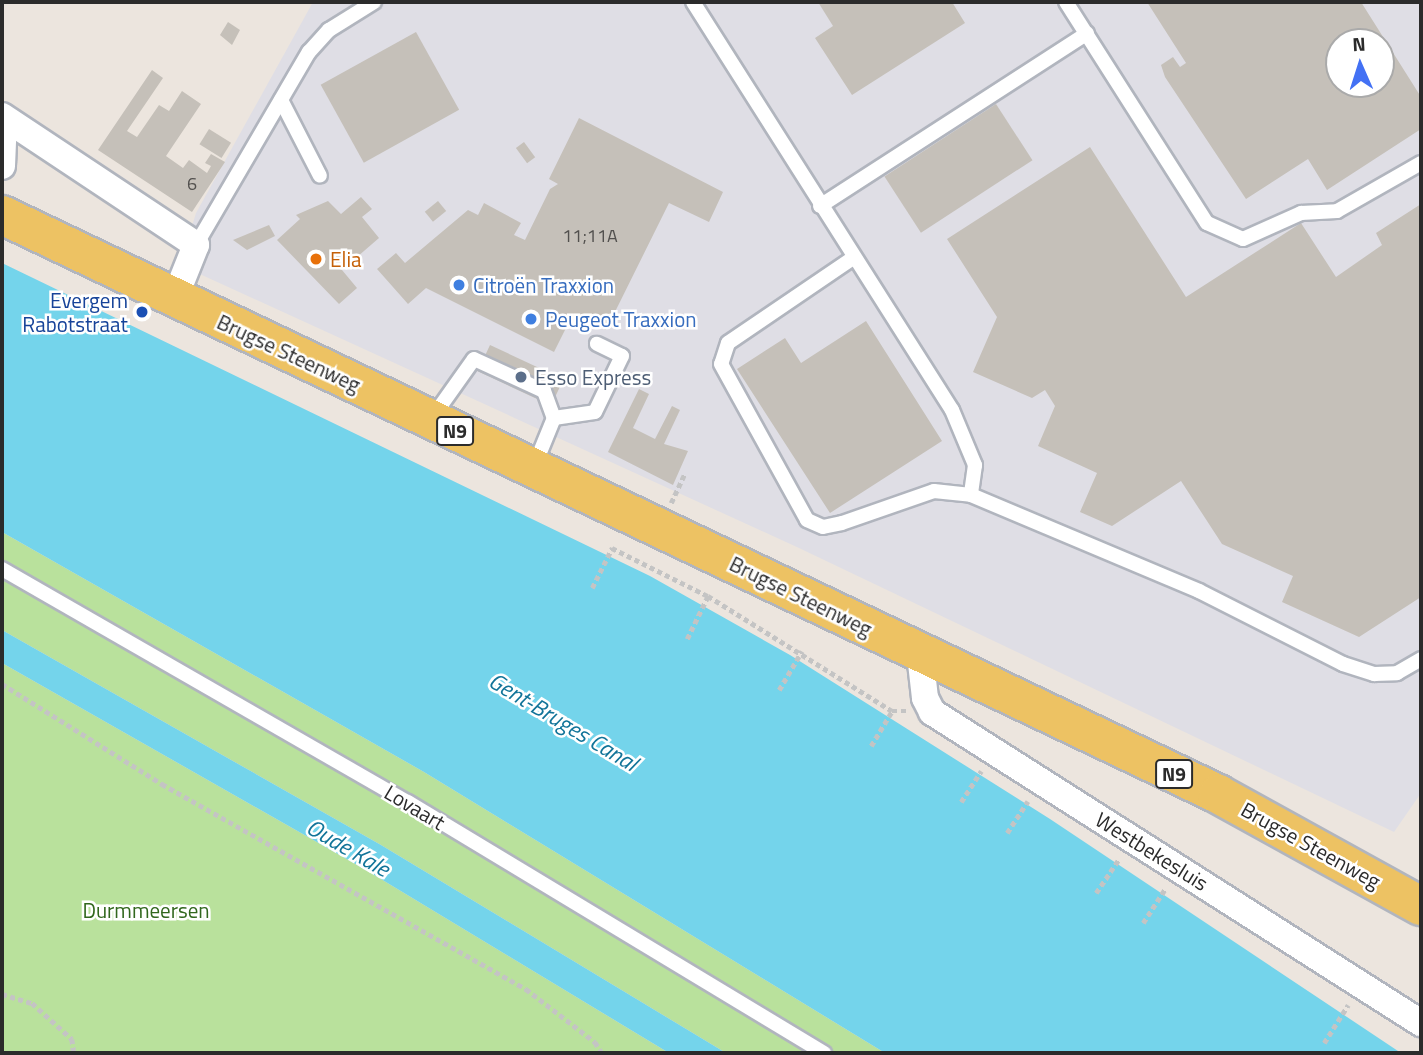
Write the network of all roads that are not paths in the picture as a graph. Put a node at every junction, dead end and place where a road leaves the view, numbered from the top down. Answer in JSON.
{"nodes":[{"id":1,"x":374,"y":2,"type":"edge"},
{"id":2,"x":693,"y":2,"type":"edge"},
{"id":3,"x":1066,"y":2,"type":"edge"},
{"id":4,"x":1087,"y":33,"type":"junction"},
{"id":5,"x":281,"y":100,"type":"junction"},
{"id":6,"x":3,"y":117,"type":"edge"},
{"id":7,"x":1421,"y":163,"type":"edge"},
{"id":8,"x":2,"y":166,"type":"edge"},
{"id":9,"x":320,"y":176,"type":"dead end"},
{"id":10,"x":820,"y":206,"type":"junction"},
{"id":11,"x":2,"y":215,"type":"edge"},
{"id":12,"x":196,"y":245,"type":"junction"},
{"id":13,"x":853,"y":258,"type":"junction"},
{"id":14,"x":174,"y":300,"type":"junction"},
{"id":15,"x":597,"y":344,"type":"dead end"},
{"id":16,"x":554,"y":418,"type":"junction"},
{"id":17,"x":430,"y":419,"type":"junction"},
{"id":18,"x":533,"y":468,"type":"junction"},
{"id":19,"x":971,"y":495,"type":"junction"},
{"id":20,"x":2,"y":569,"type":"edge"},
{"id":21,"x":920,"y":654,"type":"junction"},
{"id":22,"x":1421,"y":659,"type":"edge"},
{"id":23,"x":1421,"y":906,"type":"edge"},
{"id":24,"x":1421,"y":1023,"type":"edge"},
{"id":25,"x":824,"y":1053,"type":"edge"}],
"edges":[{"from":1,"to":5,"type":"lane"},
{"from":2,"to":10,"type":"lane"},
{"from":3,"to":4,"type":"lane"},
{"from":4,"to":7,"type":"lane"},
{"from":4,"to":10,"type":"lane"},
{"from":5,"to":9,"type":"lane"},
{"from":5,"to":12,"type":"lane"},
{"from":6,"to":8,"type":"street"},
{"from":6,"to":12,"type":"street"},
{"from":10,"to":13,"type":"lane"},
{"from":11,"to":14,"type":"main road","name":"Brugse Steenweg","number":"N9"},
{"from":12,"to":14,"type":"street"},
{"from":13,"to":19,"type":"lane"},
{"from":13,"to":19,"type":"lane"},
{"from":14,"to":17,"type":"main road","name":"Brugse Steenweg","number":"N9"},
{"from":15,"to":16,"type":"lane"},
{"from":16,"to":17,"type":"lane"},
{"from":16,"to":18,"type":"lane"},
{"from":17,"to":18,"type":"main road","name":"Brugse Steenweg","number":"N9"},
{"from":18,"to":21,"type":"main road","name":"Brugse Steenweg","number":"N9"},
{"from":19,"to":22,"type":"lane"},
{"from":20,"to":25,"type":"lane","name":"Lovaart"},
{"from":21,"to":23,"type":"main road","name":"Brugse Steenweg","number":"N9"},
{"from":21,"to":24,"type":"street","name":"Westbekesluis"}]}
